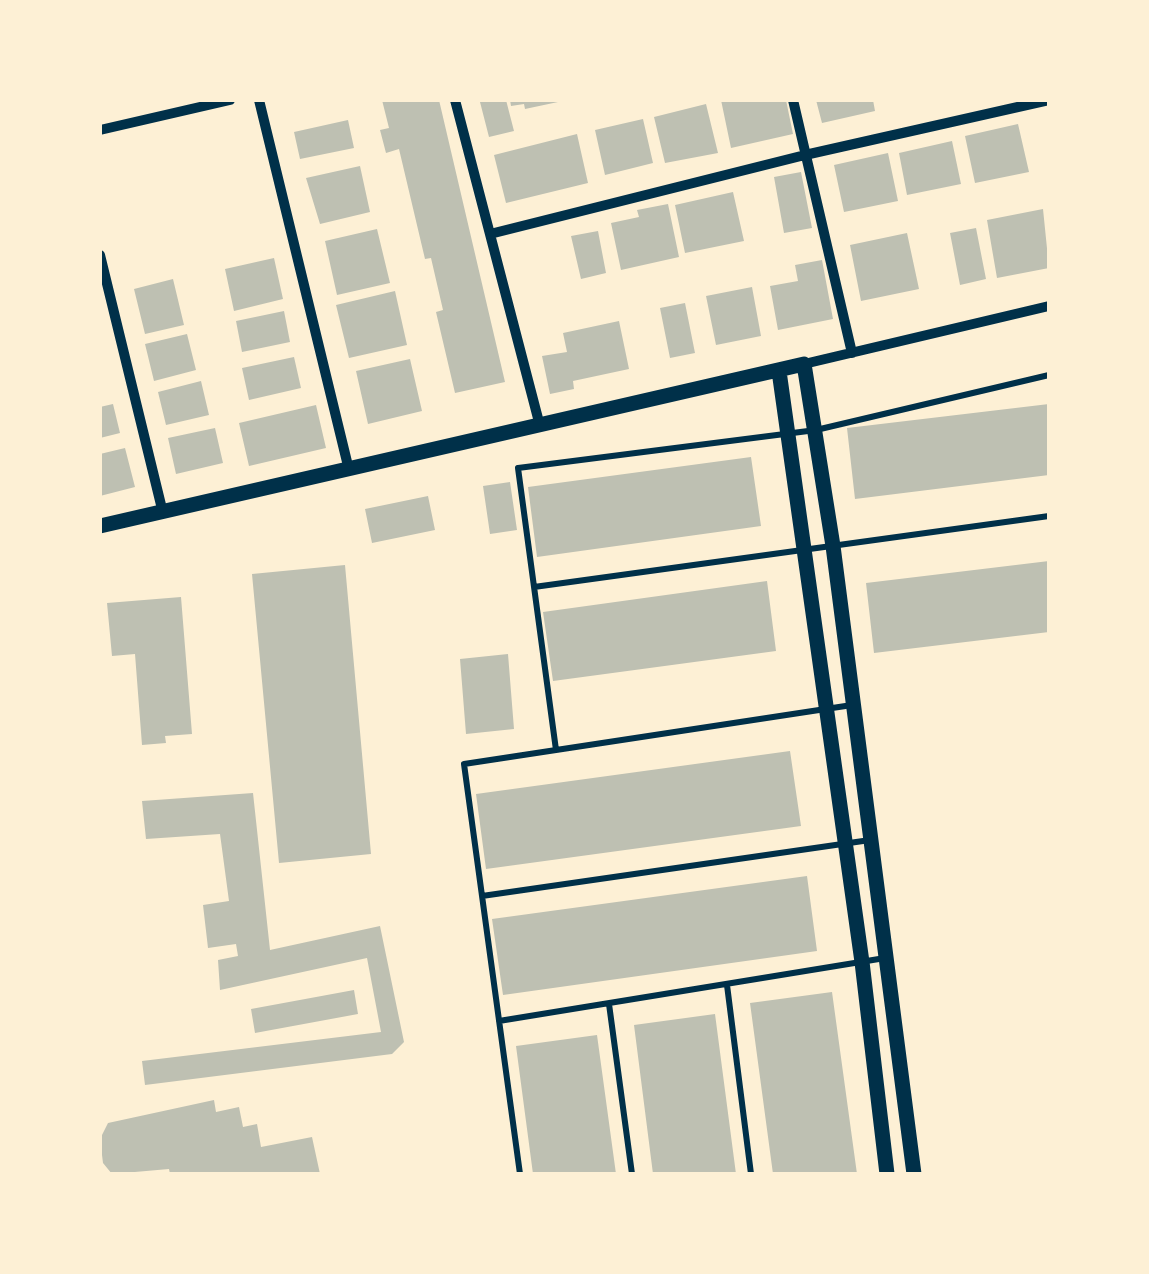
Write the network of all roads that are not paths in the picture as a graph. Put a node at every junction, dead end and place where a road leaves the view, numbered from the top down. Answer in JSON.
{"nodes":[{"id":1,"x":230,"y":100,"type":"edge"},
{"id":2,"x":260,"y":100,"type":"edge"},
{"id":3,"x":455,"y":100,"type":"edge"},
{"id":4,"x":793,"y":100,"type":"edge"},
{"id":5,"x":1049,"y":100,"type":"edge"},
{"id":6,"x":100,"y":130,"type":"edge"},
{"id":7,"x":805,"y":154,"type":"junction"},
{"id":8,"x":490,"y":234,"type":"junction"},
{"id":9,"x":100,"y":254,"type":"edge"},
{"id":10,"x":1049,"y":306,"type":"edge"},
{"id":11,"x":852,"y":353,"type":"junction"},
{"id":12,"x":804,"y":364,"type":"junction"},
{"id":13,"x":779,"y":371,"type":"junction"},
{"id":14,"x":1049,"y":375,"type":"edge"},
{"id":15,"x":540,"y":426,"type":"junction"},
{"id":16,"x":816,"y":430,"type":"junction"},
{"id":17,"x":789,"y":433,"type":"junction"},
{"id":18,"x":349,"y":470,"type":"junction"},
{"id":19,"x":162,"y":512,"type":"junction"},
{"id":20,"x":1049,"y":516,"type":"edge"},
{"id":21,"x":100,"y":526,"type":"edge"},
{"id":22,"x":833,"y":546,"type":"junction"},
{"id":23,"x":806,"y":550,"type":"junction"},
{"id":24,"x":534,"y":587,"type":"junction"},
{"id":25,"x":852,"y":706,"type":"junction"},
{"id":26,"x":827,"y":709,"type":"junction"},
{"id":27,"x":556,"y":750,"type":"junction"},
{"id":28,"x":870,"y":840,"type":"junction"},
{"id":29,"x":844,"y":844,"type":"junction"},
{"id":30,"x":482,"y":896,"type":"junction"},
{"id":31,"x":884,"y":958,"type":"junction"},
{"id":32,"x":862,"y":962,"type":"junction"},
{"id":33,"x":727,"y":985,"type":"junction"},
{"id":34,"x":609,"y":1004,"type":"junction"},
{"id":35,"x":499,"y":1021,"type":"junction"},
{"id":36,"x":520,"y":1174,"type":"edge"},
{"id":37,"x":632,"y":1174,"type":"edge"},
{"id":38,"x":751,"y":1174,"type":"edge"},
{"id":39,"x":887,"y":1174,"type":"edge"},
{"id":40,"x":914,"y":1174,"type":"edge"}],
"edges":[{"from":1,"to":6,"type":"street"},
{"from":2,"to":18,"type":"street"},
{"from":3,"to":8,"type":"street"},
{"from":4,"to":7,"type":"street"},
{"from":5,"to":7,"type":"street"},
{"from":7,"to":8,"type":"street"},
{"from":7,"to":11,"type":"street"},
{"from":8,"to":15,"type":"street"},
{"from":9,"to":19,"type":"street"},
{"from":10,"to":11,"type":"street"},
{"from":11,"to":12,"type":"street"},
{"from":12,"to":13,"type":"street"},
{"from":12,"to":16,"type":"street"},
{"from":13,"to":15,"type":"street"},
{"from":13,"to":17,"type":"street"},
{"from":14,"to":16,"type":"lane"},
{"from":15,"to":18,"type":"street"},
{"from":16,"to":17,"type":"lane"},
{"from":16,"to":22,"type":"street"},
{"from":17,"to":23,"type":"street"},
{"from":17,"to":24,"type":"lane"},
{"from":18,"to":19,"type":"street"},
{"from":19,"to":21,"type":"street"},
{"from":20,"to":22,"type":"lane"},
{"from":22,"to":23,"type":"lane"},
{"from":22,"to":25,"type":"street"},
{"from":23,"to":24,"type":"lane"},
{"from":23,"to":26,"type":"street"},
{"from":24,"to":27,"type":"lane"},
{"from":25,"to":26,"type":"lane"},
{"from":25,"to":28,"type":"street"},
{"from":26,"to":27,"type":"lane"},
{"from":26,"to":29,"type":"street"},
{"from":27,"to":30,"type":"lane"},
{"from":28,"to":29,"type":"lane"},
{"from":28,"to":31,"type":"street"},
{"from":29,"to":30,"type":"lane"},
{"from":29,"to":32,"type":"street"},
{"from":30,"to":35,"type":"lane"},
{"from":31,"to":32,"type":"lane"},
{"from":31,"to":40,"type":"street"},
{"from":32,"to":33,"type":"lane"},
{"from":32,"to":39,"type":"street"},
{"from":33,"to":34,"type":"lane"},
{"from":33,"to":38,"type":"lane"},
{"from":34,"to":35,"type":"lane"},
{"from":34,"to":37,"type":"lane"},
{"from":35,"to":36,"type":"lane"}]}
